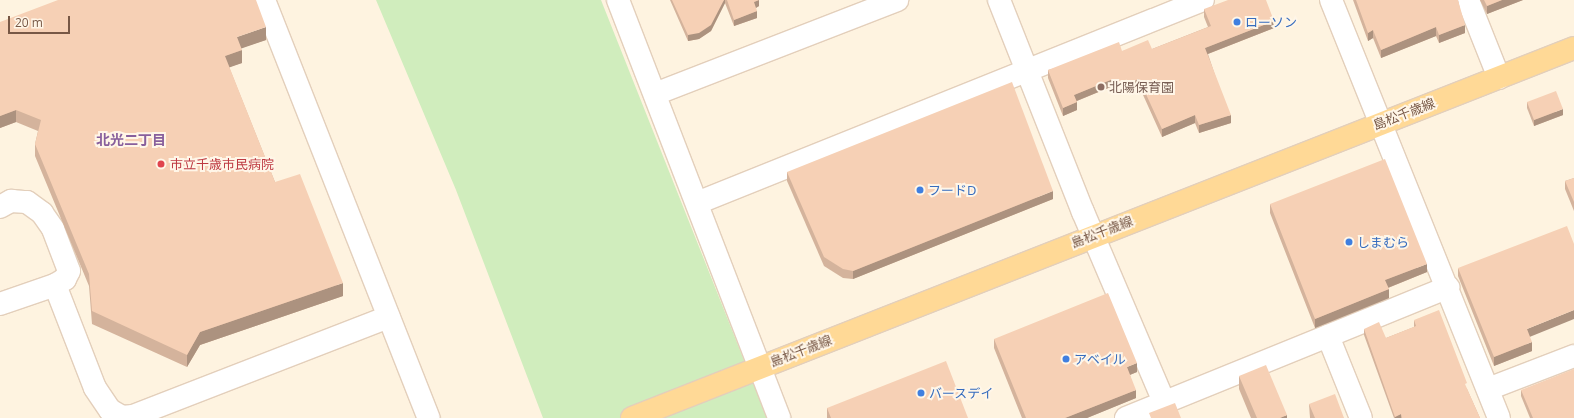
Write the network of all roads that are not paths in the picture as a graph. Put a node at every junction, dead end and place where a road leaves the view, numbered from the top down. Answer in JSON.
{"nodes":[{"id":1,"x":264,"y":0,"type":"edge"},
{"id":2,"x":618,"y":0,"type":"edge"},
{"id":3,"x":897,"y":0,"type":"edge"},
{"id":4,"x":999,"y":0,"type":"edge"},
{"id":5,"x":1203,"y":0,"type":"edge"},
{"id":6,"x":1331,"y":0,"type":"edge"},
{"id":7,"x":1468,"y":0,"type":"edge"},
{"id":8,"x":1574,"y":48,"type":"edge"},
{"id":9,"x":1026,"y":70,"type":"junction"},
{"id":10,"x":1499,"y":78,"type":"junction"},
{"id":11,"x":655,"y":94,"type":"junction"},
{"id":12,"x":1380,"y":124,"type":"junction"},
{"id":13,"x":697,"y":203,"type":"junction"},
{"id":14,"x":0,"y":207,"type":"edge"},
{"id":15,"x":1092,"y":235,"type":"junction"},
{"id":16,"x":55,"y":285,"type":"junction"},
{"id":17,"x":1448,"y":288,"type":"junction"},
{"id":18,"x":0,"y":304,"type":"edge"},
{"id":19,"x":388,"y":317,"type":"junction"},
{"id":20,"x":1328,"y":336,"type":"junction"},
{"id":21,"x":1574,"y":356,"type":"edge"},
{"id":22,"x":760,"y":368,"type":"junction"},
{"id":23,"x":1488,"y":389,"type":"junction"},
{"id":24,"x":1164,"y":402,"type":"junction"},
{"id":25,"x":429,"y":418,"type":"edge"},
{"id":26,"x":632,"y":418,"type":"edge"},
{"id":27,"x":779,"y":418,"type":"edge"},
{"id":28,"x":1126,"y":418,"type":"edge"},
{"id":29,"x":1361,"y":418,"type":"edge"},
{"id":30,"x":1499,"y":418,"type":"edge"}],
"edges":[{"from":1,"to":19,"type":"street"},
{"from":2,"to":11,"type":"street"},
{"from":3,"to":11,"type":"street"},
{"from":4,"to":9,"type":"street"},
{"from":5,"to":9,"type":"street"},
{"from":6,"to":12,"type":"street"},
{"from":7,"to":10,"type":"street"},
{"from":8,"to":10,"type":"main road","name":"島松千歳線"},
{"from":9,"to":13,"type":"street"},
{"from":9,"to":15,"type":"street"},
{"from":10,"to":12,"type":"main road","name":"島松千歳線"},
{"from":11,"to":13,"type":"street"},
{"from":12,"to":15,"type":"main road","name":"島松千歳線"},
{"from":12,"to":17,"type":"street"},
{"from":13,"to":22,"type":"street"},
{"from":14,"to":16,"type":"street"},
{"from":15,"to":22,"type":"main road","name":"島松千歳線"},
{"from":15,"to":24,"type":"street"},
{"from":16,"to":18,"type":"street"},
{"from":16,"to":19,"type":"street"},
{"from":17,"to":20,"type":"street"},
{"from":17,"to":23,"type":"street"},
{"from":19,"to":25,"type":"street"},
{"from":20,"to":24,"type":"street"},
{"from":20,"to":29,"type":"street"},
{"from":21,"to":23,"type":"street"},
{"from":22,"to":26,"type":"main road","name":"島松千歳線"},
{"from":22,"to":27,"type":"street"},
{"from":23,"to":30,"type":"street"},
{"from":24,"to":28,"type":"street"}]}
